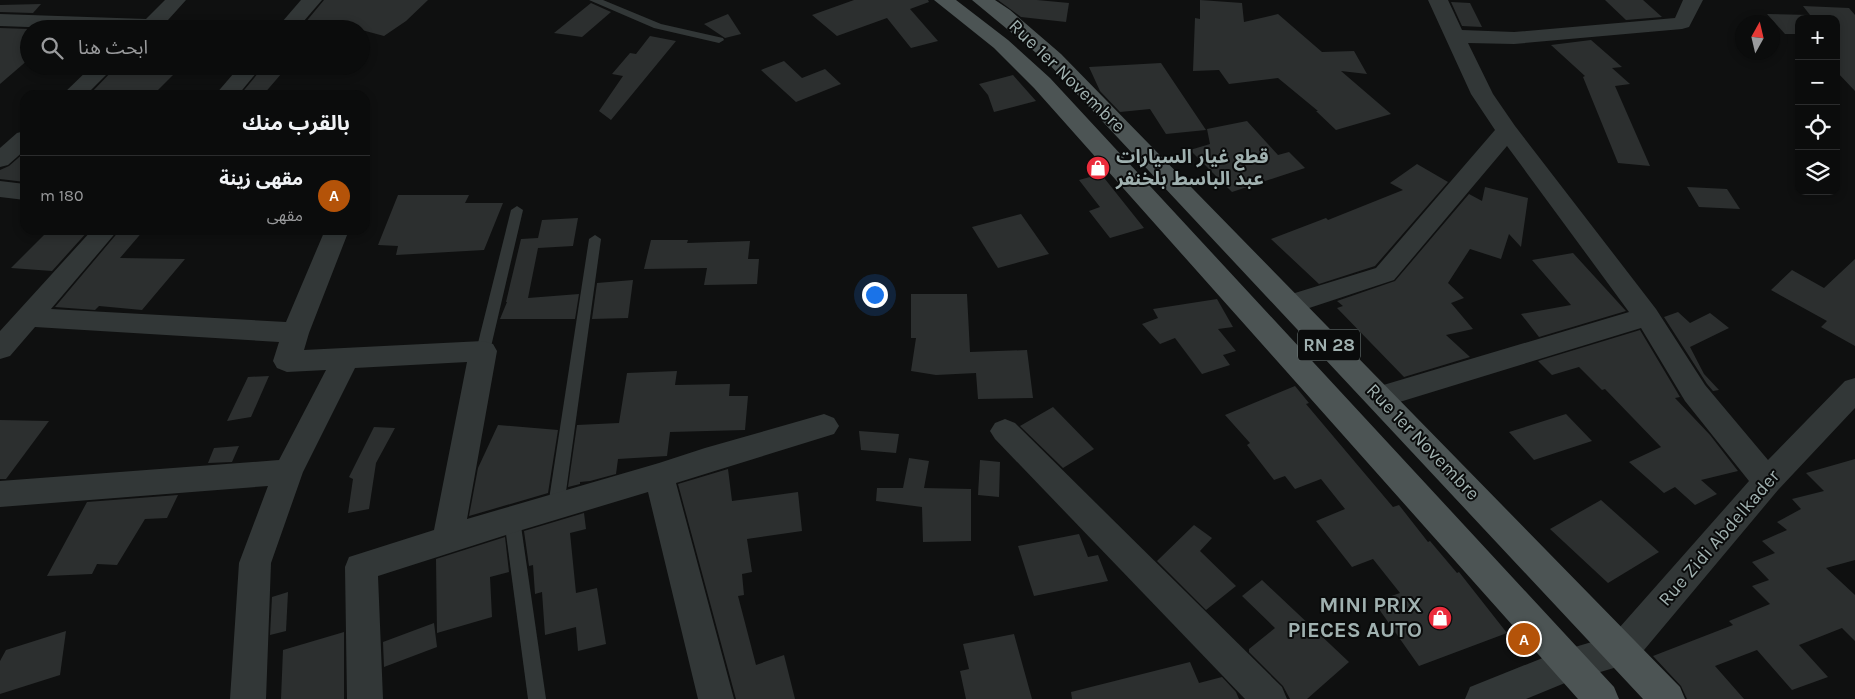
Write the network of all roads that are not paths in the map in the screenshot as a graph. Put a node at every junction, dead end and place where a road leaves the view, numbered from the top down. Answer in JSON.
{"nodes":[{"id":1,"x":176,"y":0,"type":"edge"},
{"id":2,"x":312,"y":0,"type":"edge"},
{"id":3,"x":594,"y":0,"type":"edge"},
{"id":4,"x":944,"y":0,"type":"edge"},
{"id":5,"x":982,"y":0,"type":"edge"},
{"id":6,"x":1438,"y":0,"type":"edge"},
{"id":7,"x":1694,"y":0,"type":"edge"},
{"id":8,"x":156,"y":20,"type":"edge"},
{"id":9,"x":294,"y":20,"type":"edge"},
{"id":10,"x":2,"y":21,"type":"edge"},
{"id":11,"x":20,"y":22,"type":"edge"},
{"id":12,"x":1455,"y":36,"type":"junction"},
{"id":13,"x":719,"y":40,"type":"dead end"},
{"id":14,"x":95,"y":75,"type":"edge"},
{"id":15,"x":244,"y":75,"type":"edge"},
{"id":16,"x":79,"y":90,"type":"edge"},
{"id":17,"x":230,"y":90,"type":"edge"},
{"id":18,"x":1507,"y":131,"type":"junction"},
{"id":19,"x":20,"y":142,"type":"edge"},
{"id":20,"x":0,"y":160,"type":"edge"},
{"id":21,"x":0,"y":189,"type":"edge"},
{"id":22,"x":20,"y":191,"type":"edge"},
{"id":23,"x":517,"y":210,"type":"dead end"},
{"id":24,"x":102,"y":235,"type":"edge"},
{"id":25,"x":335,"y":235,"type":"edge"},
{"id":26,"x":595,"y":239,"type":"dead end"},
{"id":27,"x":1291,"y":304,"type":"junction"},
{"id":28,"x":1647,"y":316,"type":"junction"},
{"id":29,"x":28,"y":318,"type":"junction"},
{"id":30,"x":295,"y":333,"type":"junction"},
{"id":31,"x":0,"y":349,"type":"edge"},
{"id":32,"x":483,"y":352,"type":"junction"},
{"id":33,"x":346,"y":358,"type":"junction"},
{"id":34,"x":1855,"y":389,"type":"edge"},
{"id":35,"x":1380,"y":397,"type":"junction"},
{"id":36,"x":824,"y":426,"type":"dead end"},
{"id":37,"x":1005,"y":431,"type":"dead end"},
{"id":38,"x":288,"y":472,"type":"junction"},
{"id":39,"x":659,"y":476,"type":"junction"},
{"id":40,"x":1767,"y":481,"type":"junction"},
{"id":41,"x":0,"y":494,"type":"edge"},
{"id":42,"x":556,"y":506,"type":"junction"},
{"id":43,"x":512,"y":519,"type":"junction"},
{"id":44,"x":448,"y":539,"type":"junction"},
{"id":45,"x":1622,"y":650,"type":"junction"},
{"id":46,"x":1570,"y":664,"type":"junction"},
{"id":47,"x":248,"y":699,"type":"edge"},
{"id":48,"x":365,"y":699,"type":"edge"},
{"id":49,"x":537,"y":699,"type":"edge"},
{"id":50,"x":716,"y":699,"type":"edge"},
{"id":51,"x":1269,"y":699,"type":"edge"},
{"id":52,"x":1484,"y":699,"type":"edge"},
{"id":53,"x":1601,"y":699,"type":"edge"},
{"id":54,"x":1667,"y":699,"type":"edge"}],
"edges":[{"from":1,"to":8,"type":"street"},
{"from":2,"to":9,"type":"street"},
{"from":3,"to":13,"type":"lane"},
{"from":4,"to":46,"type":"main road","number":"RN 28"},
{"from":5,"to":27,"type":"main road","name":"Rue 1er Novembre","number":"RN 28"},
{"from":6,"to":12,"type":"street"},
{"from":7,"to":12,"type":"street"},
{"from":10,"to":11,"type":"street"},
{"from":12,"to":18,"type":"street"},
{"from":14,"to":16,"type":"street"},
{"from":15,"to":17,"type":"street"},
{"from":18,"to":27,"type":"street"},
{"from":18,"to":28,"type":"street"},
{"from":19,"to":20,"type":"street"},
{"from":21,"to":22,"type":"street"},
{"from":23,"to":32,"type":"lane"},
{"from":24,"to":29,"type":"street"},
{"from":25,"to":30,"type":"street"},
{"from":26,"to":42,"type":"lane"},
{"from":27,"to":35,"type":"main road","name":"Rue 1er Novembre","number":"RN 28"},
{"from":28,"to":35,"type":"street"},
{"from":28,"to":40,"type":"street"},
{"from":29,"to":30,"type":"street"},
{"from":29,"to":31,"type":"street"},
{"from":30,"to":33,"type":"street"},
{"from":32,"to":33,"type":"street"},
{"from":32,"to":44,"type":"street"},
{"from":33,"to":38,"type":"street"},
{"from":34,"to":40,"type":"street","name":"Rue Zidi Abdelkader"},
{"from":35,"to":45,"type":"main road","name":"Rue 1er Novembre","number":"RN 28"},
{"from":36,"to":39,"type":"street"},
{"from":37,"to":51,"type":"street"},
{"from":38,"to":41,"type":"street"},
{"from":38,"to":47,"type":"street"},
{"from":39,"to":42,"type":"street"},
{"from":39,"to":50,"type":"street"},
{"from":40,"to":45,"type":"street","name":"Rue Zidi Abdelkader"},
{"from":42,"to":43,"type":"street"},
{"from":43,"to":44,"type":"street"},
{"from":43,"to":49,"type":"lane"},
{"from":44,"to":48,"type":"street"},
{"from":45,"to":46,"type":"street"},
{"from":45,"to":54,"type":"main road","name":"Rue 1er Novembre","number":"RN 28"},
{"from":46,"to":52,"type":"street"},
{"from":46,"to":53,"type":"main road","number":"RN 28"}]}
